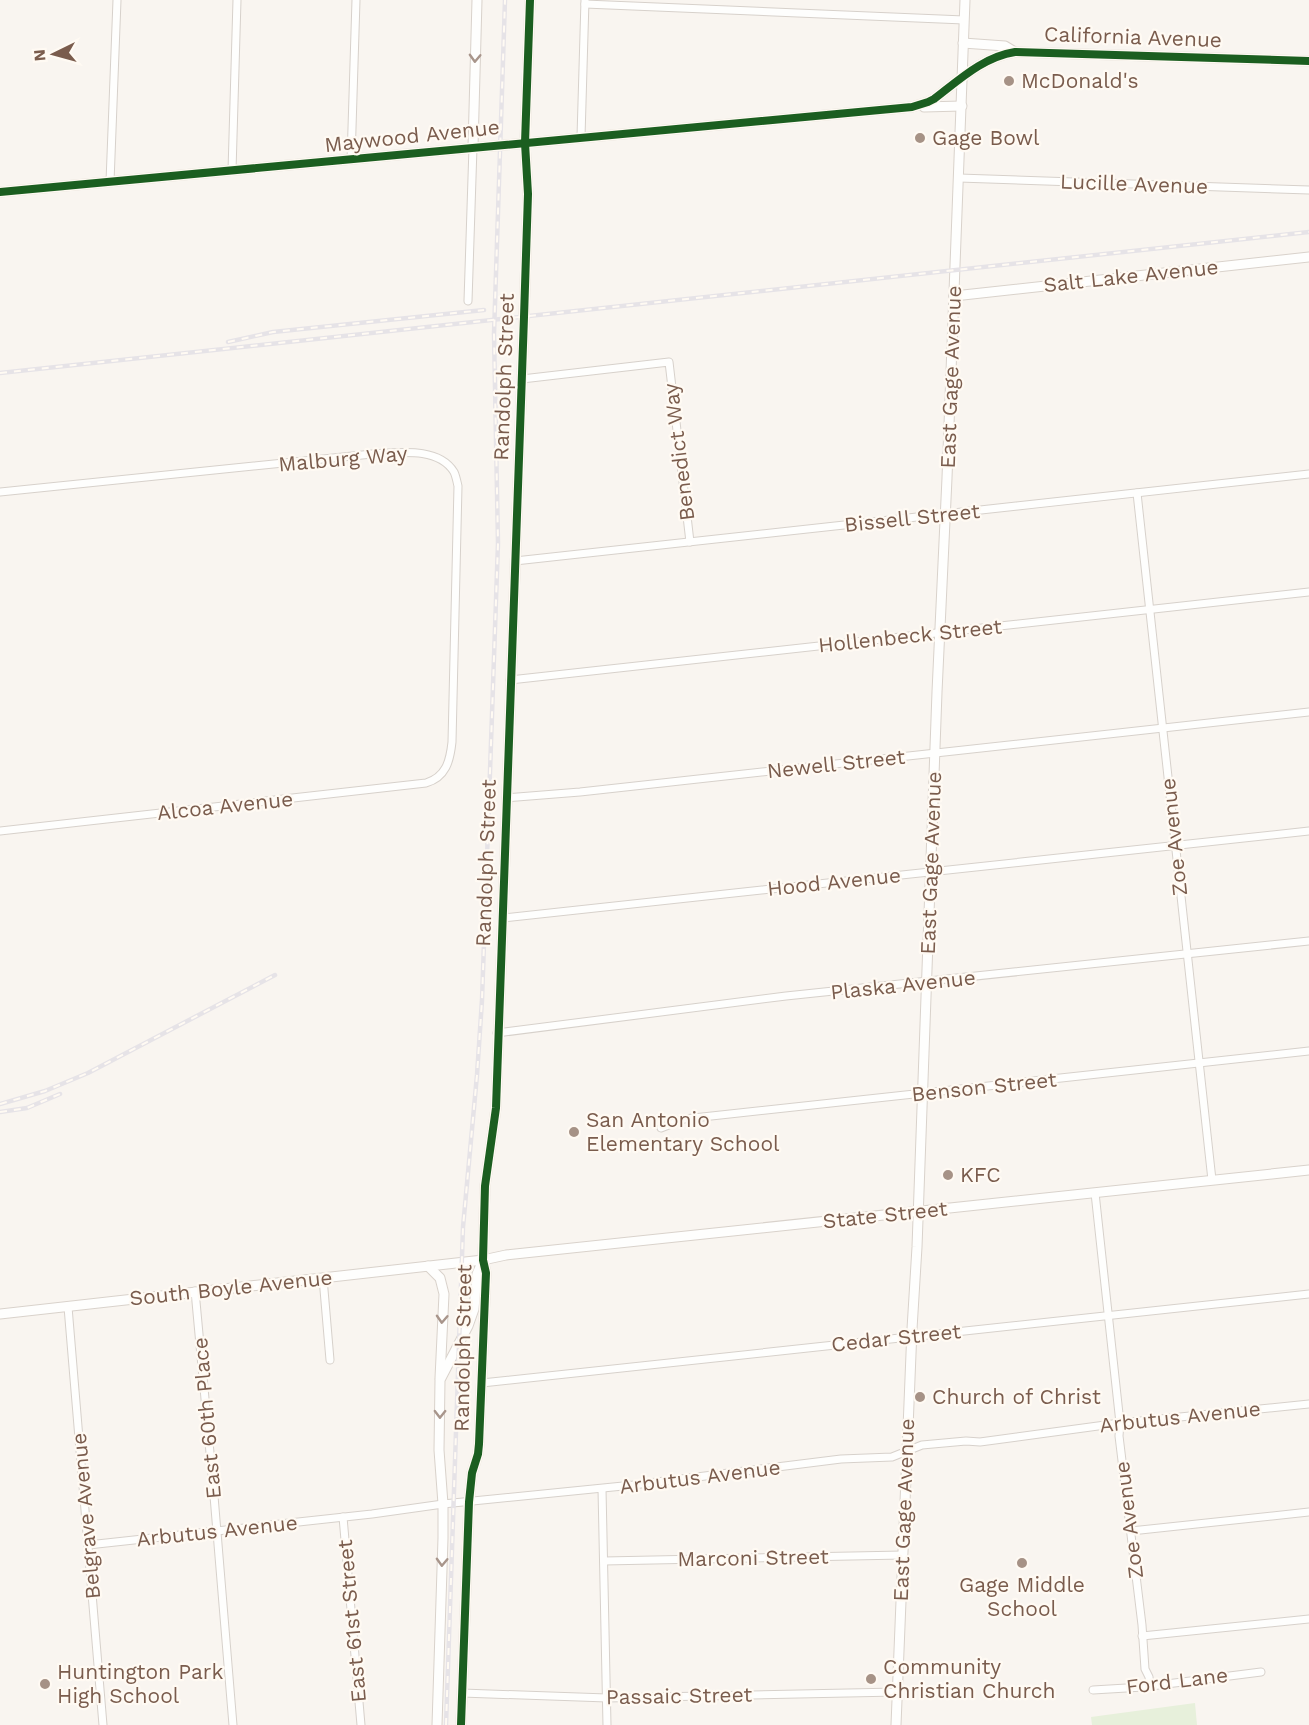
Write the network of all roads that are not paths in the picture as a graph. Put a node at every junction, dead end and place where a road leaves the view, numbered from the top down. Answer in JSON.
{"nodes":[{"id":1,"x":117,"y":0,"type":"edge"},
{"id":2,"x":237,"y":0,"type":"edge"},
{"id":3,"x":356,"y":0,"type":"edge"},
{"id":4,"x":477,"y":0,"type":"edge"},
{"id":5,"x":530,"y":0,"type":"edge"},
{"id":6,"x":965,"y":0,"type":"edge"},
{"id":7,"x":585,"y":2,"type":"edge"},
{"id":8,"x":964,"y":20,"type":"junction"},
{"id":9,"x":963,"y":43,"type":"junction"},
{"id":10,"x":1015,"y":52,"type":"junction"},
{"id":11,"x":1309,"y":61,"type":"edge"},
{"id":12,"x":962,"y":78,"type":"junction"},
{"id":13,"x":962,"y":106,"type":"junction"},
{"id":14,"x":912,"y":107,"type":"junction"},
{"id":15,"x":581,"y":137,"type":"junction"},
{"id":16,"x":525,"y":143,"type":"junction"},
{"id":17,"x":472,"y":147,"type":"junction"},
{"id":18,"x":351,"y":160,"type":"junction"},
{"id":19,"x":232,"y":171,"type":"junction"},
{"id":20,"x":959,"y":178,"type":"junction"},
{"id":21,"x":110,"y":182,"type":"junction"},
{"id":22,"x":1309,"y":190,"type":"edge"},
{"id":23,"x":0,"y":192,"type":"edge"},
{"id":24,"x":1309,"y":257,"type":"edge"},
{"id":25,"x":954,"y":296,"type":"junction"},
{"id":26,"x":468,"y":301,"type":"dead end"},
{"id":27,"x":522,"y":379,"type":"junction"},
{"id":28,"x":1309,"y":474,"type":"edge"},
{"id":29,"x":0,"y":492,"type":"edge"},
{"id":30,"x":1137,"y":493,"type":"junction"},
{"id":31,"x":945,"y":514,"type":"junction"},
{"id":32,"x":690,"y":542,"type":"junction"},
{"id":33,"x":515,"y":561,"type":"junction"},
{"id":34,"x":1309,"y":592,"type":"edge"},
{"id":35,"x":1149,"y":610,"type":"junction"},
{"id":36,"x":940,"y":633,"type":"junction"},
{"id":37,"x":510,"y":680,"type":"junction"},
{"id":38,"x":1309,"y":712,"type":"edge"},
{"id":39,"x":1162,"y":728,"type":"junction"},
{"id":40,"x":935,"y":753,"type":"junction"},
{"id":41,"x":446,"y":770,"type":"joint"},
{"id":42,"x":506,"y":798,"type":"junction"},
{"id":43,"x":0,"y":831,"type":"edge"},
{"id":44,"x":1309,"y":831,"type":"edge"},
{"id":45,"x":1175,"y":845,"type":"junction"},
{"id":46,"x":930,"y":872,"type":"junction"},
{"id":47,"x":503,"y":918,"type":"junction"},
{"id":48,"x":1309,"y":941,"type":"edge"},
{"id":49,"x":1187,"y":954,"type":"junction"},
{"id":50,"x":926,"y":982,"type":"junction"},
{"id":51,"x":497,"y":1033,"type":"junction"},
{"id":52,"x":1309,"y":1051,"type":"edge"},
{"id":53,"x":1199,"y":1063,"type":"junction"},
{"id":54,"x":922,"y":1094,"type":"junction"},
{"id":55,"x":661,"y":1128,"type":"dead end"},
{"id":56,"x":1309,"y":1170,"type":"edge"},
{"id":57,"x":1212,"y":1180,"type":"junction"},
{"id":58,"x":1095,"y":1193,"type":"junction"},
{"id":59,"x":917,"y":1212,"type":"junction"},
{"id":60,"x":483,"y":1260,"type":"junction"},
{"id":61,"x":462,"y":1262,"type":"joint"},
{"id":62,"x":428,"y":1266,"type":"junction"},
{"id":63,"x":323,"y":1278,"type":"junction"},
{"id":64,"x":195,"y":1291,"type":"junction"},
{"id":65,"x":1309,"y":1294,"type":"edge"},
{"id":66,"x":68,"y":1306,"type":"junction"},
{"id":67,"x":0,"y":1314,"type":"edge"},
{"id":68,"x":1108,"y":1315,"type":"junction"},
{"id":69,"x":912,"y":1337,"type":"junction"},
{"id":70,"x":330,"y":1360,"type":"dead end"},
{"id":71,"x":440,"y":1380,"type":"junction"},
{"id":72,"x":482,"y":1383,"type":"junction"},
{"id":73,"x":1309,"y":1404,"type":"edge"},
{"id":74,"x":1120,"y":1423,"type":"junction"},
{"id":75,"x":907,"y":1452,"type":"junction"},
{"id":76,"x":602,"y":1489,"type":"junction"},
{"id":77,"x":469,"y":1502,"type":"junction"},
{"id":78,"x":443,"y":1504,"type":"junction"},
{"id":79,"x":1309,"y":1512,"type":"edge"},
{"id":80,"x":343,"y":1517,"type":"junction"},
{"id":81,"x":217,"y":1531,"type":"junction"},
{"id":82,"x":1131,"y":1531,"type":"junction"},
{"id":83,"x":88,"y":1545,"type":"junction"},
{"id":84,"x":903,"y":1555,"type":"junction"},
{"id":85,"x":604,"y":1561,"type":"junction"},
{"id":86,"x":1309,"y":1619,"type":"edge"},
{"id":87,"x":1142,"y":1636,"type":"junction"},
{"id":88,"x":1145,"y":1669,"type":"junction"},
{"id":89,"x":1261,"y":1672,"type":"dead end"},
{"id":90,"x":1150,"y":1686,"type":"junction"},
{"id":91,"x":1139,"y":1687,"type":"junction"},
{"id":92,"x":1093,"y":1690,"type":"dead end"},
{"id":93,"x":897,"y":1692,"type":"junction"},
{"id":94,"x":462,"y":1693,"type":"junction"},
{"id":95,"x":607,"y":1698,"type":"junction"},
{"id":96,"x":103,"y":1725,"type":"edge"},
{"id":97,"x":233,"y":1725,"type":"edge"},
{"id":98,"x":362,"y":1725,"type":"edge"},
{"id":99,"x":437,"y":1725,"type":"edge"},
{"id":100,"x":461,"y":1725,"type":"edge"},
{"id":101,"x":608,"y":1725,"type":"edge"},
{"id":102,"x":896,"y":1725,"type":"edge"}],
"edges":[{"from":1,"to":21,"type":"street"},
{"from":2,"to":19,"type":"street"},
{"from":3,"to":18,"type":"street"},
{"from":4,"to":17,"type":"street","name":"Randolph Street","one_way":true},
{"from":5,"to":16,"type":"street","name":"Randolph Street"},
{"from":6,"to":8,"type":"street","name":"East Gage Avenue"},
{"from":7,"to":8,"type":"street"},
{"from":7,"to":15,"type":"street"},
{"from":8,"to":9,"type":"street","name":"East Gage Avenue"},
{"from":9,"to":10,"type":"street"},
{"from":9,"to":12,"type":"street","name":"East Gage Avenue"},
{"from":10,"to":11,"type":"street","name":"California Avenue"},
{"from":10,"to":12,"type":"street","name":"California Avenue"},
{"from":12,"to":13,"type":"street","name":"East Gage Avenue"},
{"from":12,"to":14,"type":"street","name":"Maywood Avenue"},
{"from":13,"to":14,"type":"street"},
{"from":13,"to":20,"type":"street","name":"East Gage Avenue"},
{"from":14,"to":15,"type":"street","name":"Maywood Avenue"},
{"from":15,"to":16,"type":"street","name":"Maywood Avenue"},
{"from":16,"to":17,"type":"street","name":"Maywood Avenue"},
{"from":16,"to":27,"type":"street","name":"Randolph Street"},
{"from":17,"to":18,"type":"street","name":"Maywood Avenue"},
{"from":17,"to":26,"type":"street","name":"Randolph Street"},
{"from":18,"to":19,"type":"street","name":"Maywood Avenue"},
{"from":19,"to":21,"type":"street","name":"Maywood Avenue"},
{"from":20,"to":22,"type":"street","name":"Lucille Avenue"},
{"from":20,"to":25,"type":"street","name":"East Gage Avenue"},
{"from":21,"to":23,"type":"street","name":"Maywood Avenue"},
{"from":24,"to":25,"type":"street","name":"Salt Lake Avenue"},
{"from":25,"to":31,"type":"street","name":"East Gage Avenue"},
{"from":27,"to":32,"type":"street","name":"Benedict Way"},
{"from":27,"to":33,"type":"street","name":"Randolph Street"},
{"from":28,"to":30,"type":"street","name":"Bissell Street"},
{"from":29,"to":41,"type":"street","name":"Malburg Way"},
{"from":30,"to":31,"type":"street","name":"Bissell Street"},
{"from":30,"to":35,"type":"street","name":"Zoe Avenue"},
{"from":31,"to":32,"type":"street","name":"Bissell Street"},
{"from":31,"to":36,"type":"street","name":"East Gage Avenue"},
{"from":32,"to":33,"type":"street","name":"Bissell Street"},
{"from":33,"to":37,"type":"street","name":"Randolph Street"},
{"from":34,"to":35,"type":"street","name":"Hollenbeck Street"},
{"from":35,"to":36,"type":"street","name":"Hollenbeck Street"},
{"from":35,"to":39,"type":"street","name":"Zoe Avenue"},
{"from":36,"to":37,"type":"street","name":"Hollenbeck Street"},
{"from":36,"to":40,"type":"street","name":"East Gage Avenue"},
{"from":37,"to":42,"type":"street","name":"Randolph Street"},
{"from":38,"to":39,"type":"street","name":"Newell Street"},
{"from":39,"to":40,"type":"street","name":"Newell Street"},
{"from":39,"to":45,"type":"street","name":"Zoe Avenue"},
{"from":40,"to":42,"type":"street","name":"Newell Street"},
{"from":40,"to":46,"type":"street","name":"East Gage Avenue"},
{"from":41,"to":43,"type":"street","name":"Alcoa Avenue"},
{"from":42,"to":47,"type":"street","name":"Randolph Street"},
{"from":44,"to":45,"type":"street","name":"Hood Avenue"},
{"from":45,"to":46,"type":"street","name":"Hood Avenue"},
{"from":45,"to":49,"type":"street","name":"Zoe Avenue"},
{"from":46,"to":47,"type":"street","name":"Hood Avenue"},
{"from":46,"to":50,"type":"street","name":"East Gage Avenue"},
{"from":47,"to":51,"type":"street","name":"Randolph Street"},
{"from":48,"to":49,"type":"street","name":"Plaska Avenue"},
{"from":49,"to":50,"type":"street","name":"Plaska Avenue"},
{"from":49,"to":53,"type":"street","name":"Zoe Avenue"},
{"from":50,"to":51,"type":"street","name":"Plaska Avenue"},
{"from":50,"to":54,"type":"street","name":"East Gage Avenue"},
{"from":51,"to":60,"type":"street","name":"Randolph Street"},
{"from":52,"to":53,"type":"street","name":"Benson Street"},
{"from":53,"to":54,"type":"street","name":"Benson Street"},
{"from":53,"to":57,"type":"street","name":"Zoe Avenue"},
{"from":54,"to":55,"type":"street","name":"Benson Street"},
{"from":54,"to":59,"type":"street","name":"East Gage Avenue"},
{"from":56,"to":57,"type":"street","name":"State Street"},
{"from":57,"to":58,"type":"street","name":"State Street"},
{"from":58,"to":59,"type":"street","name":"State Street"},
{"from":58,"to":68,"type":"street","name":"Zoe Avenue"},
{"from":59,"to":60,"type":"street","name":"State Street"},
{"from":59,"to":69,"type":"street","name":"East Gage Avenue"},
{"from":60,"to":61,"type":"street","name":"State Street"},
{"from":60,"to":71,"type":"street","name":"Randolph Street"},
{"from":60,"to":72,"type":"street","name":"Randolph Street"},
{"from":61,"to":62,"type":"street","name":"South Boyle Avenue"},
{"from":62,"to":63,"type":"street","name":"South Boyle Avenue"},
{"from":62,"to":71,"type":"street","one_way":true},
{"from":63,"to":64,"type":"street","name":"South Boyle Avenue"},
{"from":63,"to":70,"type":"street"},
{"from":64,"to":66,"type":"street","name":"South Boyle Avenue"},
{"from":64,"to":81,"type":"street","name":"East 60th Place"},
{"from":65,"to":68,"type":"street","name":"Cedar Street"},
{"from":66,"to":67,"type":"street","name":"South Boyle Avenue"},
{"from":66,"to":83,"type":"street","name":"Belgrave Avenue"},
{"from":68,"to":69,"type":"street","name":"Cedar Street"},
{"from":68,"to":74,"type":"street","name":"Zoe Avenue"},
{"from":69,"to":72,"type":"street","name":"Cedar Street"},
{"from":69,"to":75,"type":"street","name":"East Gage Avenue"},
{"from":71,"to":78,"type":"street","name":"Randolph Street","one_way":true},
{"from":72,"to":77,"type":"street","name":"Randolph Street"},
{"from":73,"to":74,"type":"street","name":"Arbutus Avenue"},
{"from":74,"to":75,"type":"street","name":"Arbutus Avenue"},
{"from":74,"to":82,"type":"street","name":"Zoe Avenue"},
{"from":75,"to":76,"type":"street","name":"Arbutus Avenue"},
{"from":75,"to":84,"type":"street","name":"East Gage Avenue"},
{"from":76,"to":77,"type":"street","name":"Arbutus Avenue"},
{"from":76,"to":85,"type":"street"},
{"from":77,"to":78,"type":"street","name":"Arbutus Avenue"},
{"from":77,"to":94,"type":"street","name":"Randolph Street"},
{"from":78,"to":80,"type":"street","name":"Arbutus Avenue"},
{"from":78,"to":99,"type":"street","name":"Randolph Street","one_way":true},
{"from":79,"to":82,"type":"street"},
{"from":80,"to":81,"type":"street","name":"Arbutus Avenue"},
{"from":80,"to":98,"type":"street","name":"East 61st Street"},
{"from":81,"to":83,"type":"street","name":"Arbutus Avenue"},
{"from":81,"to":97,"type":"street","name":"East 60th Place"},
{"from":82,"to":87,"type":"street","name":"Zoe Avenue"},
{"from":83,"to":96,"type":"street","name":"Belgrave Avenue"},
{"from":84,"to":85,"type":"street","name":"Marconi Street"},
{"from":84,"to":93,"type":"street","name":"East Gage Avenue"},
{"from":85,"to":95,"type":"street"},
{"from":86,"to":87,"type":"street"},
{"from":87,"to":88,"type":"street","name":"Zoe Avenue"},
{"from":88,"to":90,"type":"street","name":"Zoe Avenue"},
{"from":88,"to":91,"type":"street","name":"Zoe Avenue"},
{"from":89,"to":90,"type":"street","name":"Ford Lane"},
{"from":90,"to":91,"type":"street","name":"Ford Lane"},
{"from":91,"to":92,"type":"street","name":"Ford Lane"},
{"from":93,"to":95,"type":"street","name":"Passaic Street"},
{"from":93,"to":102,"type":"street","name":"East Gage Avenue"},
{"from":94,"to":95,"type":"street","name":"Passaic Street"},
{"from":94,"to":100,"type":"street","name":"Randolph Street"},
{"from":95,"to":101,"type":"street"}]}
